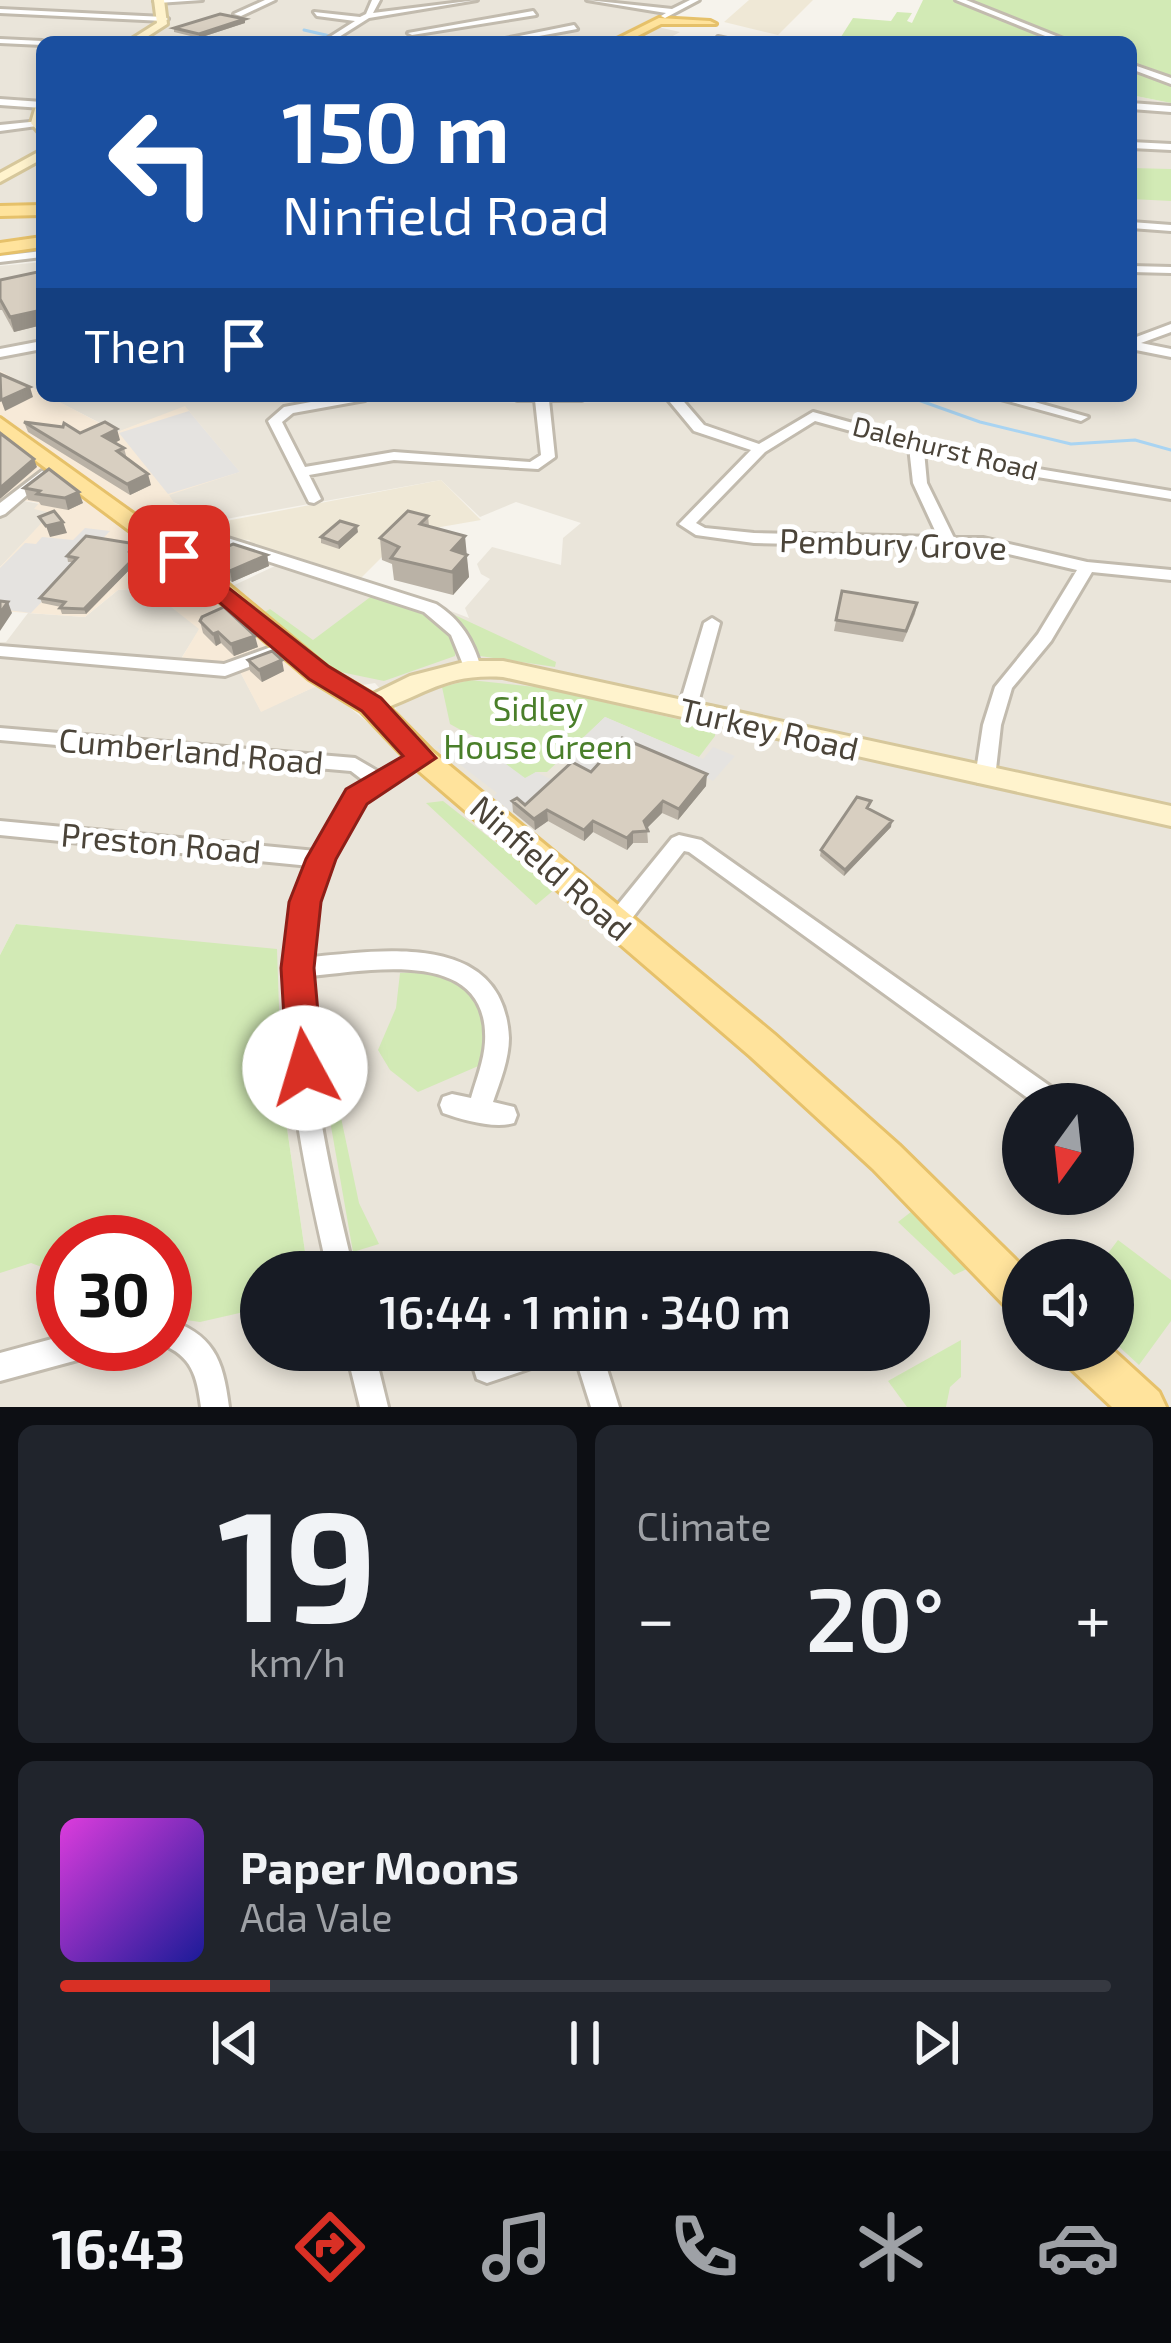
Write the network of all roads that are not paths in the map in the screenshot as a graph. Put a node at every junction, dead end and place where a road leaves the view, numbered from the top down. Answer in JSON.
{"nodes":[{"id":1,"x":68,"y":0,"type":"edge"},
{"id":2,"x":159,"y":0,"type":"edge"},
{"id":3,"x":198,"y":0,"type":"edge"},
{"id":4,"x":271,"y":0,"type":"edge"},
{"id":5,"x":376,"y":0,"type":"edge"},
{"id":6,"x":473,"y":0,"type":"edge"},
{"id":7,"x":595,"y":0,"type":"edge"},
{"id":8,"x":695,"y":0,"type":"edge"},
{"id":9,"x":961,"y":0,"type":"edge"},
{"id":10,"x":0,"y":11,"type":"edge"},
{"id":11,"x":577,"y":11,"type":"dead end"},
{"id":12,"x":533,"y":13,"type":"dead end"},
{"id":13,"x":42,"y":14,"type":"junction"},
{"id":14,"x":238,"y":14,"type":"edge"},
{"id":15,"x":317,"y":14,"type":"dead end"},
{"id":16,"x":369,"y":15,"type":"junction"},
{"id":17,"x":673,"y":17,"type":"junction"},
{"id":18,"x":164,"y":19,"type":"junction"},
{"id":19,"x":358,"y":19,"type":"junction"},
{"id":20,"x":574,"y":27,"type":"dead end"},
{"id":21,"x":699,"y":29,"type":"edge"},
{"id":22,"x":412,"y":33,"type":"junction"},
{"id":23,"x":143,"y":36,"type":"edge"},
{"id":24,"x":335,"y":36,"type":"edge"},
{"id":25,"x":419,"y":36,"type":"edge"},
{"id":26,"x":526,"y":36,"type":"edge"},
{"id":27,"x":627,"y":36,"type":"edge"},
{"id":28,"x":1052,"y":36,"type":"edge"},
{"id":29,"x":0,"y":41,"type":"edge"},
{"id":30,"x":36,"y":43,"type":"edge"},
{"id":31,"x":1137,"y":68,"type":"edge"},
{"id":32,"x":1171,"y":81,"type":"edge"},
{"id":33,"x":0,"y":102,"type":"edge"},
{"id":34,"x":1137,"y":106,"type":"edge"},
{"id":35,"x":1171,"y":109,"type":"edge"},
{"id":36,"x":36,"y":113,"type":"edge"},
{"id":37,"x":36,"y":117,"type":"edge"},
{"id":38,"x":0,"y":128,"type":"edge"},
{"id":39,"x":1137,"y":146,"type":"edge"},
{"id":40,"x":1171,"y":147,"type":"edge"},
{"id":41,"x":36,"y":157,"type":"edge"},
{"id":42,"x":0,"y":178,"type":"edge"},
{"id":43,"x":36,"y":210,"type":"edge"},
{"id":44,"x":0,"y":211,"type":"edge"},
{"id":45,"x":1137,"y":225,"type":"edge"},
{"id":46,"x":1171,"y":228,"type":"edge"},
{"id":47,"x":36,"y":243,"type":"edge"},
{"id":48,"x":0,"y":248,"type":"edge"},
{"id":49,"x":36,"y":255,"type":"edge"},
{"id":50,"x":0,"y":260,"type":"edge"},
{"id":51,"x":1168,"y":268,"type":"edge"},
{"id":52,"x":1137,"y":269,"type":"edge"},
{"id":53,"x":1164,"y":331,"type":"edge"},
{"id":54,"x":36,"y":346,"type":"edge"},
{"id":55,"x":1137,"y":346,"type":"edge"},
{"id":56,"x":4,"y":349,"type":"edge"},
{"id":57,"x":1167,"y":352,"type":"edge"},
{"id":58,"x":338,"y":402,"type":"edge"},
{"id":59,"x":542,"y":402,"type":"edge"},
{"id":60,"x":677,"y":402,"type":"edge"},
{"id":61,"x":1021,"y":402,"type":"edge"},
{"id":62,"x":1081,"y":417,"type":"dead end"},
{"id":63,"x":0,"y":424,"type":"edge"},
{"id":64,"x":916,"y":447,"type":"junction"},
{"id":65,"x":760,"y":449,"type":"junction"},
{"id":66,"x":55,"y":466,"type":"junction"},
{"id":67,"x":304,"y":472,"type":"junction"},
{"id":68,"x":1171,"y":495,"type":"edge"},
{"id":69,"x":314,"y":499,"type":"dead end"},
{"id":70,"x":0,"y":511,"type":"edge"},
{"id":71,"x":168,"y":524,"type":"dead end"},
{"id":72,"x":687,"y":524,"type":"joint"},
{"id":73,"x":219,"y":540,"type":"junction"},
{"id":74,"x":948,"y":542,"type":"junction"},
{"id":75,"x":179,"y":556,"type":"junction"},
{"id":76,"x":1087,"y":567,"type":"junction"},
{"id":77,"x":1171,"y":575,"type":"edge"},
{"id":78,"x":712,"y":623,"type":"dead end"},
{"id":79,"x":285,"y":646,"type":"junction"},
{"id":80,"x":0,"y":651,"type":"edge"},
{"id":81,"x":472,"y":668,"type":"junction"},
{"id":82,"x":371,"y":704,"type":"junction"},
{"id":83,"x":687,"y":710,"type":"junction"},
{"id":84,"x":0,"y":734,"type":"edge"},
{"id":85,"x":422,"y":758,"type":"junction"},
{"id":86,"x":985,"y":778,"type":"junction"},
{"id":87,"x":378,"y":781,"type":"junction"},
{"id":88,"x":1171,"y":816,"type":"edge"},
{"id":89,"x":0,"y":828,"type":"edge"},
{"id":90,"x":321,"y":859,"type":"junction"},
{"id":91,"x":615,"y":924,"type":"junction"},
{"id":92,"x":297,"y":968,"type":"junction"},
{"id":93,"x":1026,"y":1083,"type":"edge"},
{"id":94,"x":452,"y":1105,"type":"dead end"},
{"id":95,"x":336,"y":1251,"type":"edge"},
{"id":96,"x":1002,"y":1275,"type":"edge"},
{"id":97,"x":192,"y":1344,"type":"edge"},
{"id":98,"x":36,"y":1357,"type":"edge"},
{"id":99,"x":0,"y":1367,"type":"edge"},
{"id":100,"x":365,"y":1371,"type":"edge"},
{"id":101,"x":594,"y":1371,"type":"edge"},
{"id":102,"x":1105,"y":1371,"type":"edge"},
{"id":103,"x":214,"y":1407,"type":"edge"},
{"id":104,"x":374,"y":1407,"type":"edge"},
{"id":105,"x":605,"y":1407,"type":"edge"},
{"id":106,"x":1144,"y":1407,"type":"edge"}],
"edges":[{"from":1,"to":13,"type":"street"},
{"from":2,"to":3,"type":"street"},
{"from":2,"to":18,"type":"street"},
{"from":4,"to":14,"type":"street"},
{"from":5,"to":16,"type":"street"},
{"from":6,"to":16,"type":"street"},
{"from":7,"to":11,"type":"street"},
{"from":7,"to":17,"type":"street"},
{"from":8,"to":17,"type":"street"},
{"from":9,"to":28,"type":"street"},
{"from":10,"to":13,"type":"street"},
{"from":12,"to":22,"type":"street"},
{"from":13,"to":18,"type":"street"},
{"from":15,"to":19,"type":"street"},
{"from":16,"to":19,"type":"street"},
{"from":16,"to":22,"type":"street"},
{"from":17,"to":21,"type":"main road"},
{"from":17,"to":27,"type":"main road"},
{"from":18,"to":23,"type":"street"},
{"from":19,"to":24,"type":"street"},
{"from":20,"to":26,"type":"street"},
{"from":22,"to":25,"type":"street"},
{"from":29,"to":30,"type":"street"},
{"from":31,"to":32,"type":"street"},
{"from":33,"to":36,"type":"street"},
{"from":34,"to":35,"type":"street"},
{"from":37,"to":38,"type":"street"},
{"from":39,"to":40,"type":"street"},
{"from":41,"to":42,"type":"street"},
{"from":43,"to":44,"type":"main road"},
{"from":45,"to":46,"type":"street"},
{"from":47,"to":48,"type":"main road"},
{"from":49,"to":50,"type":"street"},
{"from":51,"to":52,"type":"street"},
{"from":53,"to":57,"type":"street"},
{"from":54,"to":56,"type":"street"},
{"from":55,"to":57,"type":"street"},
{"from":58,"to":67,"type":"street"},
{"from":59,"to":67,"type":"street"},
{"from":60,"to":65,"type":"street"},
{"from":61,"to":62,"type":"street"},
{"from":63,"to":66,"type":"main road","name":"Ninfield Road"},
{"from":64,"to":65,"type":"street","name":"Dalehurst Road"},
{"from":64,"to":68,"type":"street","name":"Dalehurst Road"},
{"from":64,"to":74,"type":"street"},
{"from":65,"to":72,"type":"street","name":"Dalehurst Road"},
{"from":66,"to":70,"type":"street"},
{"from":66,"to":75,"type":"main road","name":"Ninfield Road"},
{"from":67,"to":69,"type":"street"},
{"from":71,"to":73,"type":"street"},
{"from":72,"to":74,"type":"street","name":"Pembury Grove"},
{"from":73,"to":75,"type":"street"},
{"from":73,"to":81,"type":"street"},
{"from":74,"to":76,"type":"street","name":"Pembury Grove"},
{"from":75,"to":79,"type":"main road","name":"Ninfield Road"},
{"from":76,"to":77,"type":"street","name":"Pembury Grove"},
{"from":76,"to":86,"type":"street"},
{"from":78,"to":83,"type":"street"},
{"from":79,"to":80,"type":"street"},
{"from":79,"to":82,"type":"main road","name":"Ninfield Road"},
{"from":81,"to":82,"type":"street","name":"Turkey Road"},
{"from":81,"to":83,"type":"street","name":"Turkey Road"},
{"from":82,"to":85,"type":"main road","name":"Ninfield Road"},
{"from":83,"to":86,"type":"street","name":"Turkey Road"},
{"from":84,"to":87,"type":"street","name":"Cumberland Road"},
{"from":85,"to":87,"type":"street"},
{"from":85,"to":91,"type":"main road","name":"Ninfield Road"},
{"from":86,"to":88,"type":"street","name":"Turkey Road"},
{"from":87,"to":90,"type":"street"},
{"from":89,"to":90,"type":"street","name":"Preston Road"},
{"from":90,"to":92,"type":"street"},
{"from":91,"to":93,"type":"street"},
{"from":91,"to":96,"type":"main road","name":"Ninfield Road"},
{"from":92,"to":94,"type":"street"},
{"from":92,"to":95,"type":"street"},
{"from":97,"to":103,"type":"street"},
{"from":98,"to":99,"type":"street"},
{"from":100,"to":104,"type":"street"},
{"from":101,"to":105,"type":"street"},
{"from":102,"to":106,"type":"main road"}]}
